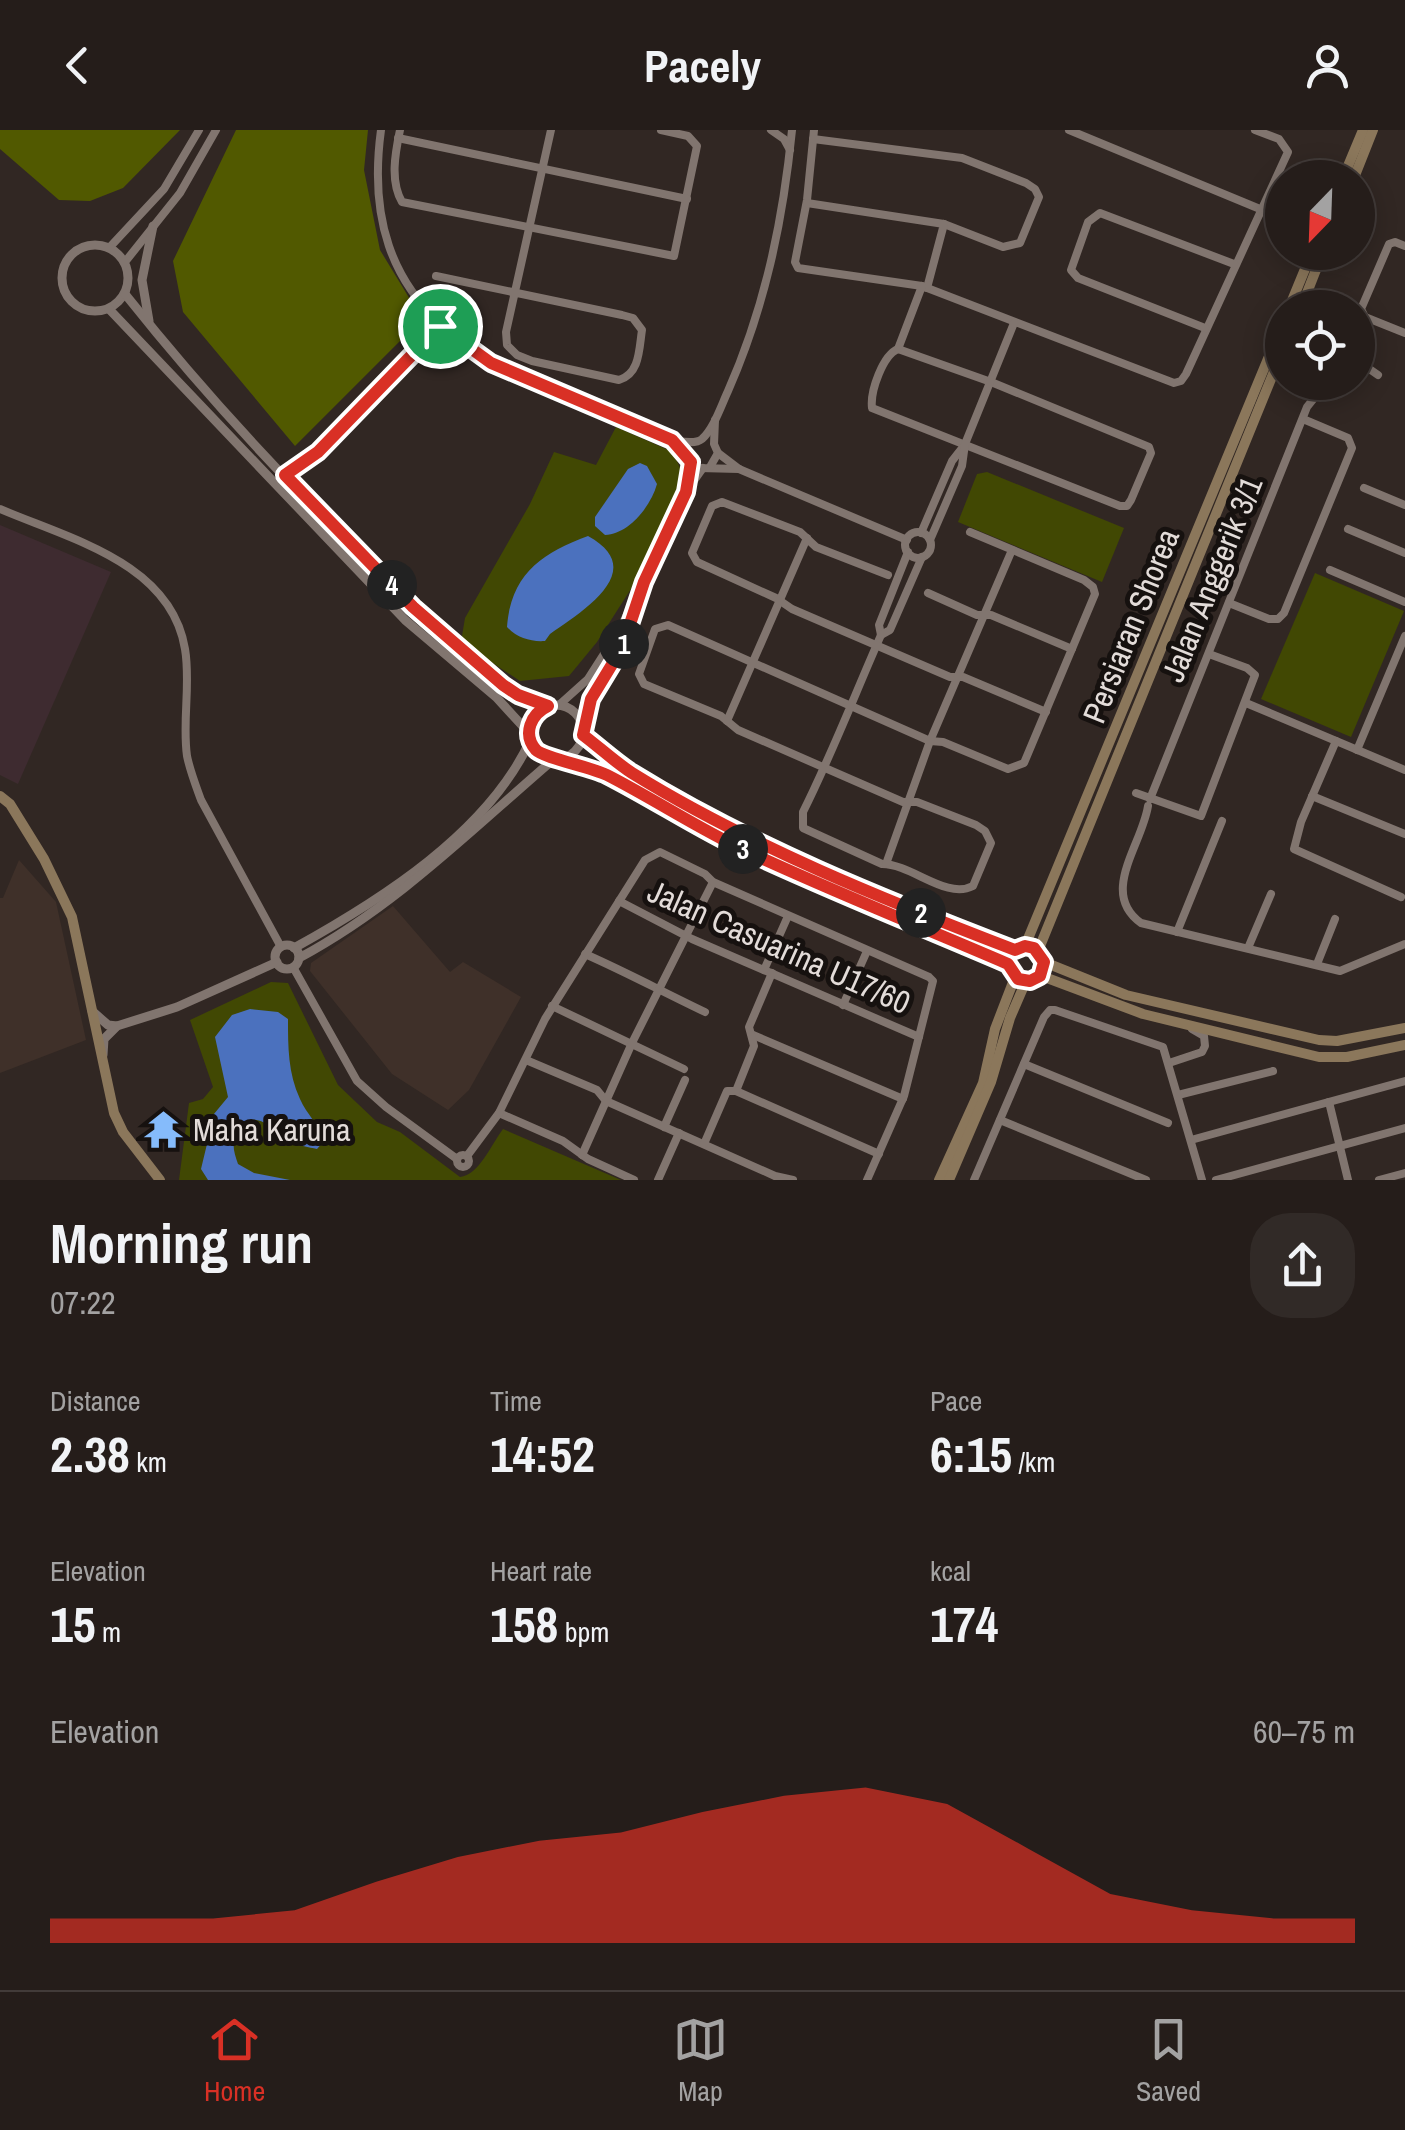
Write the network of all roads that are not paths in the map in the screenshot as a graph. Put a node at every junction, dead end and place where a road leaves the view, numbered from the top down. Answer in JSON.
{"nodes":[{"id":1,"x":199,"y":130,"type":"edge"},
{"id":2,"x":216,"y":130,"type":"edge"},
{"id":3,"x":380,"y":130,"type":"edge"},
{"id":4,"x":550,"y":130,"type":"edge"},
{"id":5,"x":661,"y":130,"type":"edge"},
{"id":6,"x":773,"y":130,"type":"edge"},
{"id":7,"x":1069,"y":130,"type":"edge"},
{"id":8,"x":1098,"y":130,"type":"edge"},
{"id":9,"x":1255,"y":130,"type":"edge"},
{"id":10,"x":1362,"y":130,"type":"edge"},
{"id":11,"x":1373,"y":130,"type":"edge"},
{"id":12,"x":792,"y":132,"type":"edge"},
{"id":13,"x":399,"y":134,"type":"edge"},
{"id":14,"x":814,"y":135,"type":"edge"},
{"id":15,"x":1093,"y":140,"type":"junction"},
{"id":16,"x":790,"y":150,"type":"junction"},
{"id":17,"x":1350,"y":160,"type":"edge"},
{"id":18,"x":1361,"y":160,"type":"edge"},
{"id":19,"x":542,"y":168,"type":"junction"},
{"id":20,"x":688,"y":199,"type":"junction"},
{"id":21,"x":806,"y":203,"type":"junction"},
{"id":22,"x":1260,"y":209,"type":"junction"},
{"id":23,"x":944,"y":224,"type":"junction"},
{"id":24,"x":153,"y":226,"type":"junction"},
{"id":25,"x":530,"y":228,"type":"junction"},
{"id":26,"x":1405,"y":246,"type":"edge"},
{"id":27,"x":110,"y":248,"type":"junction"},
{"id":28,"x":125,"y":262,"type":"junction"},
{"id":29,"x":1234,"y":264,"type":"junction"},
{"id":30,"x":436,"y":276,"type":"dead end"},
{"id":31,"x":924,"y":287,"type":"junction"},
{"id":32,"x":516,"y":292,"type":"junction"},
{"id":33,"x":125,"y":294,"type":"junction"},
{"id":34,"x":109,"y":309,"type":"junction"},
{"id":35,"x":1014,"y":323,"type":"junction"},
{"id":36,"x":150,"y":325,"type":"junction"},
{"id":37,"x":440,"y":326,"type":"junction"},
{"id":38,"x":1205,"y":328,"type":"junction"},
{"id":39,"x":1405,"y":333,"type":"edge"},
{"id":40,"x":896,"y":349,"type":"junction"},
{"id":41,"x":1375,"y":373,"type":"edge"},
{"id":42,"x":1378,"y":375,"type":"dead end"},
{"id":43,"x":1265,"y":377,"type":"edge"},
{"id":44,"x":1265,"y":381,"type":"edge"},
{"id":45,"x":991,"y":382,"type":"junction"},
{"id":46,"x":1310,"y":400,"type":"edge"},
{"id":47,"x":1304,"y":419,"type":"junction"},
{"id":48,"x":715,"y":420,"type":"junction"},
{"id":49,"x":672,"y":440,"type":"junction"},
{"id":50,"x":698,"y":440,"type":"junction"},
{"id":51,"x":966,"y":444,"type":"junction"},
{"id":52,"x":716,"y":448,"type":"junction"},
{"id":53,"x":689,"y":458,"type":"junction"},
{"id":54,"x":707,"y":467,"type":"junction"},
{"id":55,"x":739,"y":468,"type":"junction"},
{"id":56,"x":285,"y":475,"type":"junction"},
{"id":57,"x":1364,"y":488,"type":"dead end"},
{"id":58,"x":686,"y":492,"type":"junction"},
{"id":59,"x":1405,"y":505,"type":"edge"},
{"id":60,"x":0,"y":509,"type":"edge"},
{"id":61,"x":1348,"y":530,"type":"dead end"},
{"id":62,"x":921,"y":532,"type":"junction"},
{"id":63,"x":970,"y":532,"type":"dead end"},
{"id":64,"x":807,"y":538,"type":"junction"},
{"id":65,"x":906,"y":540,"type":"junction"},
{"id":66,"x":930,"y":540,"type":"junction"},
{"id":67,"x":1012,"y":550,"type":"junction"},
{"id":68,"x":908,"y":552,"type":"junction"},
{"id":69,"x":1405,"y":552,"type":"edge"},
{"id":70,"x":922,"y":557,"type":"junction"},
{"id":71,"x":1330,"y":570,"type":"dead end"},
{"id":72,"x":888,"y":575,"type":"dead end"},
{"id":73,"x":644,"y":582,"type":"junction"},
{"id":74,"x":895,"y":587,"type":"junction"},
{"id":75,"x":907,"y":592,"type":"junction"},
{"id":76,"x":928,"y":592,"type":"dead end"},
{"id":77,"x":781,"y":601,"type":"junction"},
{"id":78,"x":1405,"y":602,"type":"edge"},
{"id":79,"x":1229,"y":603,"type":"junction"},
{"id":80,"x":984,"y":615,"type":"junction"},
{"id":81,"x":881,"y":635,"type":"junction"},
{"id":82,"x":1405,"y":636,"type":"edge"},
{"id":83,"x":876,"y":645,"type":"junction"},
{"id":84,"x":1072,"y":649,"type":"junction"},
{"id":85,"x":1209,"y":654,"type":"junction"},
{"id":86,"x":755,"y":663,"type":"junction"},
{"id":87,"x":1391,"y":668,"type":"junction"},
{"id":88,"x":1405,"y":674,"type":"edge"},
{"id":89,"x":958,"y":677,"type":"junction"},
{"id":90,"x":1246,"y":703,"type":"junction"},
{"id":91,"x":554,"y":706,"type":"junction"},
{"id":92,"x":852,"y":707,"type":"junction"},
{"id":93,"x":1046,"y":712,"type":"junction"},
{"id":94,"x":727,"y":721,"type":"junction"},
{"id":95,"x":583,"y":730,"type":"junction"},
{"id":96,"x":530,"y":737,"type":"junction"},
{"id":97,"x":930,"y":741,"type":"junction"},
{"id":98,"x":1336,"y":741,"type":"junction"},
{"id":99,"x":1357,"y":750,"type":"junction"},
{"id":100,"x":558,"y":759,"type":"junction"},
{"id":101,"x":825,"y":768,"type":"junction"},
{"id":102,"x":1405,"y":770,"type":"edge"},
{"id":103,"x":1136,"y":792,"type":"dead end"},
{"id":104,"x":0,"y":796,"type":"edge"},
{"id":105,"x":1312,"y":796,"type":"junction"},
{"id":106,"x":908,"y":802,"type":"junction"},
{"id":107,"x":1149,"y":802,"type":"junction"},
{"id":108,"x":1222,"y":821,"type":"dead end"},
{"id":109,"x":1405,"y":834,"type":"edge"},
{"id":110,"x":886,"y":864,"type":"junction"},
{"id":111,"x":713,"y":882,"type":"junction"},
{"id":112,"x":1271,"y":894,"type":"dead end"},
{"id":113,"x":1401,"y":897,"type":"dead end"},
{"id":114,"x":619,"y":902,"type":"junction"},
{"id":115,"x":788,"y":916,"type":"junction"},
{"id":116,"x":1336,"y":920,"type":"dead end"},
{"id":117,"x":1178,"y":932,"type":"junction"},
{"id":118,"x":688,"y":935,"type":"junction"},
{"id":119,"x":1405,"y":944,"type":"edge"},
{"id":120,"x":282,"y":947,"type":"junction"},
{"id":121,"x":1020,"y":948,"type":"junction"},
{"id":122,"x":1248,"y":948,"type":"junction"},
{"id":123,"x":867,"y":951,"type":"junction"},
{"id":124,"x":586,"y":954,"type":"junction"},
{"id":125,"x":1041,"y":956,"type":"junction"},
{"id":126,"x":295,"y":958,"type":"junction"},
{"id":127,"x":277,"y":962,"type":"junction"},
{"id":128,"x":1008,"y":964,"type":"junction"},
{"id":129,"x":1316,"y":964,"type":"junction"},
{"id":130,"x":768,"y":972,"type":"junction"},
{"id":131,"x":1040,"y":976,"type":"junction"},
{"id":132,"x":1020,"y":979,"type":"junction"},
{"id":133,"x":660,"y":989,"type":"junction"},
{"id":134,"x":552,"y":1006,"type":"junction"},
{"id":135,"x":844,"y":1006,"type":"junction"},
{"id":136,"x":92,"y":1012,"type":"junction"},
{"id":137,"x":705,"y":1012,"type":"dead end"},
{"id":138,"x":1142,"y":1014,"type":"junction"},
{"id":139,"x":117,"y":1026,"type":"junction"},
{"id":140,"x":1405,"y":1028,"type":"edge"},
{"id":141,"x":754,"y":1035,"type":"junction"},
{"id":142,"x":918,"y":1037,"type":"junction"},
{"id":143,"x":632,"y":1043,"type":"junction"},
{"id":144,"x":1405,"y":1045,"type":"edge"},
{"id":145,"x":103,"y":1059,"type":"junction"},
{"id":146,"x":526,"y":1060,"type":"junction"},
{"id":147,"x":1170,"y":1063,"type":"junction"},
{"id":148,"x":1024,"y":1064,"type":"junction"},
{"id":149,"x":684,"y":1068,"type":"dead end"},
{"id":150,"x":1273,"y":1071,"type":"dead end"},
{"id":151,"x":685,"y":1080,"type":"dead end"},
{"id":152,"x":1405,"y":1081,"type":"edge"},
{"id":153,"x":736,"y":1091,"type":"junction"},
{"id":154,"x":1178,"y":1095,"type":"junction"},
{"id":155,"x":903,"y":1099,"type":"junction"},
{"id":156,"x":606,"y":1100,"type":"junction"},
{"id":157,"x":1329,"y":1102,"type":"junction"},
{"id":158,"x":499,"y":1114,"type":"junction"},
{"id":159,"x":1000,"y":1120,"type":"junction"},
{"id":160,"x":1168,"y":1123,"type":"dead end"},
{"id":161,"x":664,"y":1127,"type":"junction"},
{"id":162,"x":1405,"y":1128,"type":"edge"},
{"id":163,"x":679,"y":1133,"type":"junction"},
{"id":164,"x":1190,"y":1140,"type":"junction"},
{"id":165,"x":704,"y":1144,"type":"junction"},
{"id":166,"x":1339,"y":1146,"type":"junction"},
{"id":167,"x":878,"y":1154,"type":"junction"},
{"id":168,"x":582,"y":1155,"type":"junction"},
{"id":169,"x":1405,"y":1173,"type":"edge"},
{"id":170,"x":1127,"y":1177,"type":"edge"},
{"id":171,"x":977,"y":1179,"type":"edge"},
{"id":172,"x":160,"y":1180,"type":"edge"},
{"id":173,"x":634,"y":1180,"type":"edge"},
{"id":174,"x":658,"y":1180,"type":"edge"},
{"id":175,"x":793,"y":1180,"type":"edge"},
{"id":176,"x":867,"y":1180,"type":"edge"},
{"id":177,"x":939,"y":1180,"type":"edge"},
{"id":178,"x":949,"y":1180,"type":"edge"},
{"id":179,"x":1146,"y":1180,"type":"edge"},
{"id":180,"x":1202,"y":1180,"type":"edge"},
{"id":181,"x":1216,"y":1180,"type":"edge"},
{"id":182,"x":1348,"y":1180,"type":"edge"},
{"id":183,"x":1379,"y":1180,"type":"edge"}],
"edges":[{"from":1,"to":27,"type":"street"},
{"from":2,"to":24,"type":"street"},
{"from":3,"to":37,"type":"street"},
{"from":4,"to":19,"type":"street"},
{"from":5,"to":20,"type":"street"},
{"from":6,"to":12,"type":"street"},
{"from":6,"to":16,"type":"street"},
{"from":7,"to":15,"type":"street"},
{"from":8,"to":15,"type":"street"},
{"from":9,"to":22,"type":"street"},
{"from":10,"to":17,"type":"main road"},
{"from":11,"to":18,"type":"main road"},
{"from":12,"to":16,"type":"street"},
{"from":13,"to":19,"type":"street"},
{"from":13,"to":25,"type":"street"},
{"from":14,"to":21,"type":"street"},
{"from":14,"to":23,"type":"street"},
{"from":15,"to":22,"type":"street"},
{"from":16,"to":48,"type":"street"},
{"from":19,"to":20,"type":"street"},
{"from":19,"to":25,"type":"street"},
{"from":20,"to":25,"type":"street"},
{"from":21,"to":23,"type":"street"},
{"from":21,"to":31,"type":"street"},
{"from":22,"to":29,"type":"street"},
{"from":23,"to":31,"type":"street"},
{"from":24,"to":28,"type":"street"},
{"from":24,"to":36,"type":"street"},
{"from":25,"to":32,"type":"street"},
{"from":26,"to":39,"type":"street"},
{"from":27,"to":28,"type":"street"},
{"from":27,"to":34,"type":"street"},
{"from":28,"to":33,"type":"street"},
{"from":29,"to":38,"type":"street"},
{"from":29,"to":38,"type":"street"},
{"from":30,"to":32,"type":"street"},
{"from":31,"to":35,"type":"street"},
{"from":31,"to":40,"type":"street"},
{"from":32,"to":32,"type":"street"},
{"from":33,"to":34,"type":"street"},
{"from":33,"to":36,"type":"street"},
{"from":34,"to":96,"type":"street"},
{"from":35,"to":38,"type":"street"},
{"from":35,"to":45,"type":"street"},
{"from":36,"to":56,"type":"street"},
{"from":37,"to":49,"type":"street"},
{"from":37,"to":56,"type":"street"},
{"from":40,"to":45,"type":"street"},
{"from":40,"to":51,"type":"street"},
{"from":41,"to":42,"type":"street"},
{"from":43,"to":121,"type":"main road","name":"Persiaran Shorea"},
{"from":44,"to":125,"type":"main road","name":"Persiaran Shorea"},
{"from":45,"to":51,"type":"street"},
{"from":45,"to":51,"type":"street"},
{"from":46,"to":47,"type":"street","name":"Jalan Anggerik 3/1"},
{"from":47,"to":79,"type":"street","name":"Jalan Anggerik 3/1"},
{"from":47,"to":79,"type":"street"},
{"from":48,"to":50,"type":"street"},
{"from":48,"to":52,"type":"street"},
{"from":49,"to":50,"type":"street"},
{"from":49,"to":53,"type":"street"},
{"from":50,"to":52,"type":"street"},
{"from":50,"to":53,"type":"street"},
{"from":51,"to":62,"type":"street"},
{"from":51,"to":66,"type":"street"},
{"from":52,"to":54,"type":"street"},
{"from":52,"to":55,"type":"street"},
{"from":53,"to":54,"type":"street"},
{"from":53,"to":58,"type":"street"},
{"from":54,"to":55,"type":"street"},
{"from":54,"to":58,"type":"street"},
{"from":55,"to":65,"type":"street"},
{"from":56,"to":91,"type":"street"},
{"from":57,"to":59,"type":"street"},
{"from":58,"to":73,"type":"street"},
{"from":60,"to":120,"type":"street"},
{"from":61,"to":69,"type":"street"},
{"from":62,"to":65,"type":"street"},
{"from":62,"to":66,"type":"street"},
{"from":63,"to":67,"type":"street"},
{"from":64,"to":72,"type":"street"},
{"from":64,"to":77,"type":"street"},
{"from":64,"to":77,"type":"street"},
{"from":65,"to":68,"type":"street"},
{"from":66,"to":70,"type":"street"},
{"from":67,"to":80,"type":"street"},
{"from":67,"to":84,"type":"street"},
{"from":68,"to":70,"type":"street"},
{"from":68,"to":74,"type":"street"},
{"from":70,"to":75,"type":"street"},
{"from":71,"to":78,"type":"street"},
{"from":73,"to":91,"type":"street"},
{"from":73,"to":95,"type":"street"},
{"from":74,"to":75,"type":"street"},
{"from":74,"to":81,"type":"street"},
{"from":75,"to":81,"type":"street"},
{"from":76,"to":80,"type":"street"},
{"from":77,"to":83,"type":"street"},
{"from":77,"to":86,"type":"street"},
{"from":79,"to":85,"type":"street","name":"Jalan Anggerik 3/1"},
{"from":80,"to":84,"type":"street"},
{"from":80,"to":89,"type":"street"},
{"from":81,"to":83,"type":"street"},
{"from":82,"to":87,"type":"street"},
{"from":83,"to":89,"type":"street"},
{"from":83,"to":92,"type":"street"},
{"from":84,"to":93,"type":"street"},
{"from":85,"to":90,"type":"street"},
{"from":85,"to":107,"type":"street","name":"Jalan Anggerik 3/1"},
{"from":86,"to":92,"type":"street"},
{"from":86,"to":94,"type":"street"},
{"from":86,"to":94,"type":"street"},
{"from":87,"to":88,"type":"street"},
{"from":87,"to":99,"type":"street"},
{"from":89,"to":93,"type":"street"},
{"from":89,"to":97,"type":"street"},
{"from":90,"to":98,"type":"street"},
{"from":90,"to":107,"type":"street"},
{"from":91,"to":95,"type":"street"},
{"from":91,"to":96,"type":"street"},
{"from":92,"to":97,"type":"street"},
{"from":92,"to":101,"type":"street"},
{"from":93,"to":97,"type":"street"},
{"from":94,"to":101,"type":"street"},
{"from":95,"to":100,"type":"street"},
{"from":95,"to":121,"type":"street"},
{"from":96,"to":100,"type":"street"},
{"from":96,"to":126,"type":"street"},
{"from":97,"to":106,"type":"street"},
{"from":98,"to":99,"type":"street"},
{"from":98,"to":105,"type":"street"},
{"from":99,"to":102,"type":"street"},
{"from":100,"to":126,"type":"street"},
{"from":100,"to":128,"type":"street"},
{"from":101,"to":106,"type":"street"},
{"from":101,"to":110,"type":"street"},
{"from":103,"to":107,"type":"street"},
{"from":104,"to":136,"type":"main road"},
{"from":105,"to":109,"type":"street"},
{"from":105,"to":113,"type":"street"},
{"from":106,"to":110,"type":"street"},
{"from":106,"to":110,"type":"street"},
{"from":107,"to":117,"type":"street","name":"Jalan Anggerik 3/1"},
{"from":108,"to":117,"type":"street"},
{"from":111,"to":114,"type":"street"},
{"from":111,"to":115,"type":"street"},
{"from":111,"to":118,"type":"street"},
{"from":112,"to":122,"type":"street"},
{"from":114,"to":118,"type":"street","name":"Jalan Casuarina U17/60"},
{"from":114,"to":124,"type":"street"},
{"from":115,"to":123,"type":"street"},
{"from":115,"to":130,"type":"street"},
{"from":116,"to":129,"type":"street"},
{"from":117,"to":122,"type":"street"},
{"from":118,"to":130,"type":"street","name":"Jalan Casuarina U17/60"},
{"from":118,"to":133,"type":"street"},
{"from":119,"to":129,"type":"street"},
{"from":120,"to":126,"type":"street"},
{"from":120,"to":127,"type":"street"},
{"from":121,"to":125,"type":"main road"},
{"from":121,"to":128,"type":"main road","name":"Persiaran Shorea"},
{"from":122,"to":129,"type":"street"},
{"from":123,"to":135,"type":"street"},
{"from":123,"to":142,"type":"street"},
{"from":124,"to":133,"type":"street"},
{"from":124,"to":134,"type":"street"},
{"from":125,"to":131,"type":"main road","name":"Persiaran Shorea"},
{"from":125,"to":140,"type":"main road"},
{"from":126,"to":127,"type":"street"},
{"from":126,"to":158,"type":"street"},
{"from":127,"to":139,"type":"street"},
{"from":128,"to":132,"type":"main road"},
{"from":130,"to":135,"type":"street","name":"Jalan Casuarina U17/60"},
{"from":130,"to":141,"type":"street"},
{"from":131,"to":132,"type":"main road"},
{"from":131,"to":138,"type":"main road"},
{"from":132,"to":177,"type":"main road"},
{"from":132,"to":178,"type":"main road"},
{"from":133,"to":137,"type":"street"},
{"from":133,"to":143,"type":"street"},
{"from":134,"to":143,"type":"street"},
{"from":134,"to":146,"type":"street"},
{"from":135,"to":142,"type":"street","name":"Jalan Casuarina U17/60"},
{"from":136,"to":139,"type":"street"},
{"from":136,"to":145,"type":"main road"},
{"from":138,"to":144,"type":"main road"},
{"from":138,"to":147,"type":"street"},
{"from":139,"to":145,"type":"street"},
{"from":141,"to":153,"type":"street"},
{"from":141,"to":155,"type":"street"},
{"from":142,"to":155,"type":"street"},
{"from":143,"to":149,"type":"street"},
{"from":143,"to":156,"type":"street"},
{"from":145,"to":172,"type":"main road"},
{"from":146,"to":156,"type":"street"},
{"from":146,"to":158,"type":"street"},
{"from":147,"to":148,"type":"street"},
{"from":147,"to":154,"type":"street"},
{"from":148,"to":159,"type":"street"},
{"from":148,"to":160,"type":"street"},
{"from":150,"to":154,"type":"street"},
{"from":151,"to":161,"type":"street"},
{"from":152,"to":157,"type":"street"},
{"from":153,"to":165,"type":"street"},
{"from":153,"to":167,"type":"street"},
{"from":154,"to":164,"type":"street"},
{"from":155,"to":167,"type":"street"},
{"from":156,"to":161,"type":"street"},
{"from":156,"to":168,"type":"street"},
{"from":157,"to":164,"type":"street"},
{"from":157,"to":166,"type":"street"},
{"from":158,"to":168,"type":"street"},
{"from":159,"to":170,"type":"street"},
{"from":159,"to":171,"type":"street"},
{"from":161,"to":163,"type":"street"},
{"from":162,"to":166,"type":"street"},
{"from":163,"to":165,"type":"street"},
{"from":163,"to":174,"type":"street"},
{"from":164,"to":180,"type":"street"},
{"from":165,"to":175,"type":"street"},
{"from":166,"to":181,"type":"street"},
{"from":166,"to":182,"type":"street"},
{"from":167,"to":176,"type":"street"},
{"from":168,"to":173,"type":"street"},
{"from":169,"to":183,"type":"street"},
{"from":170,"to":179,"type":"street"}]}
